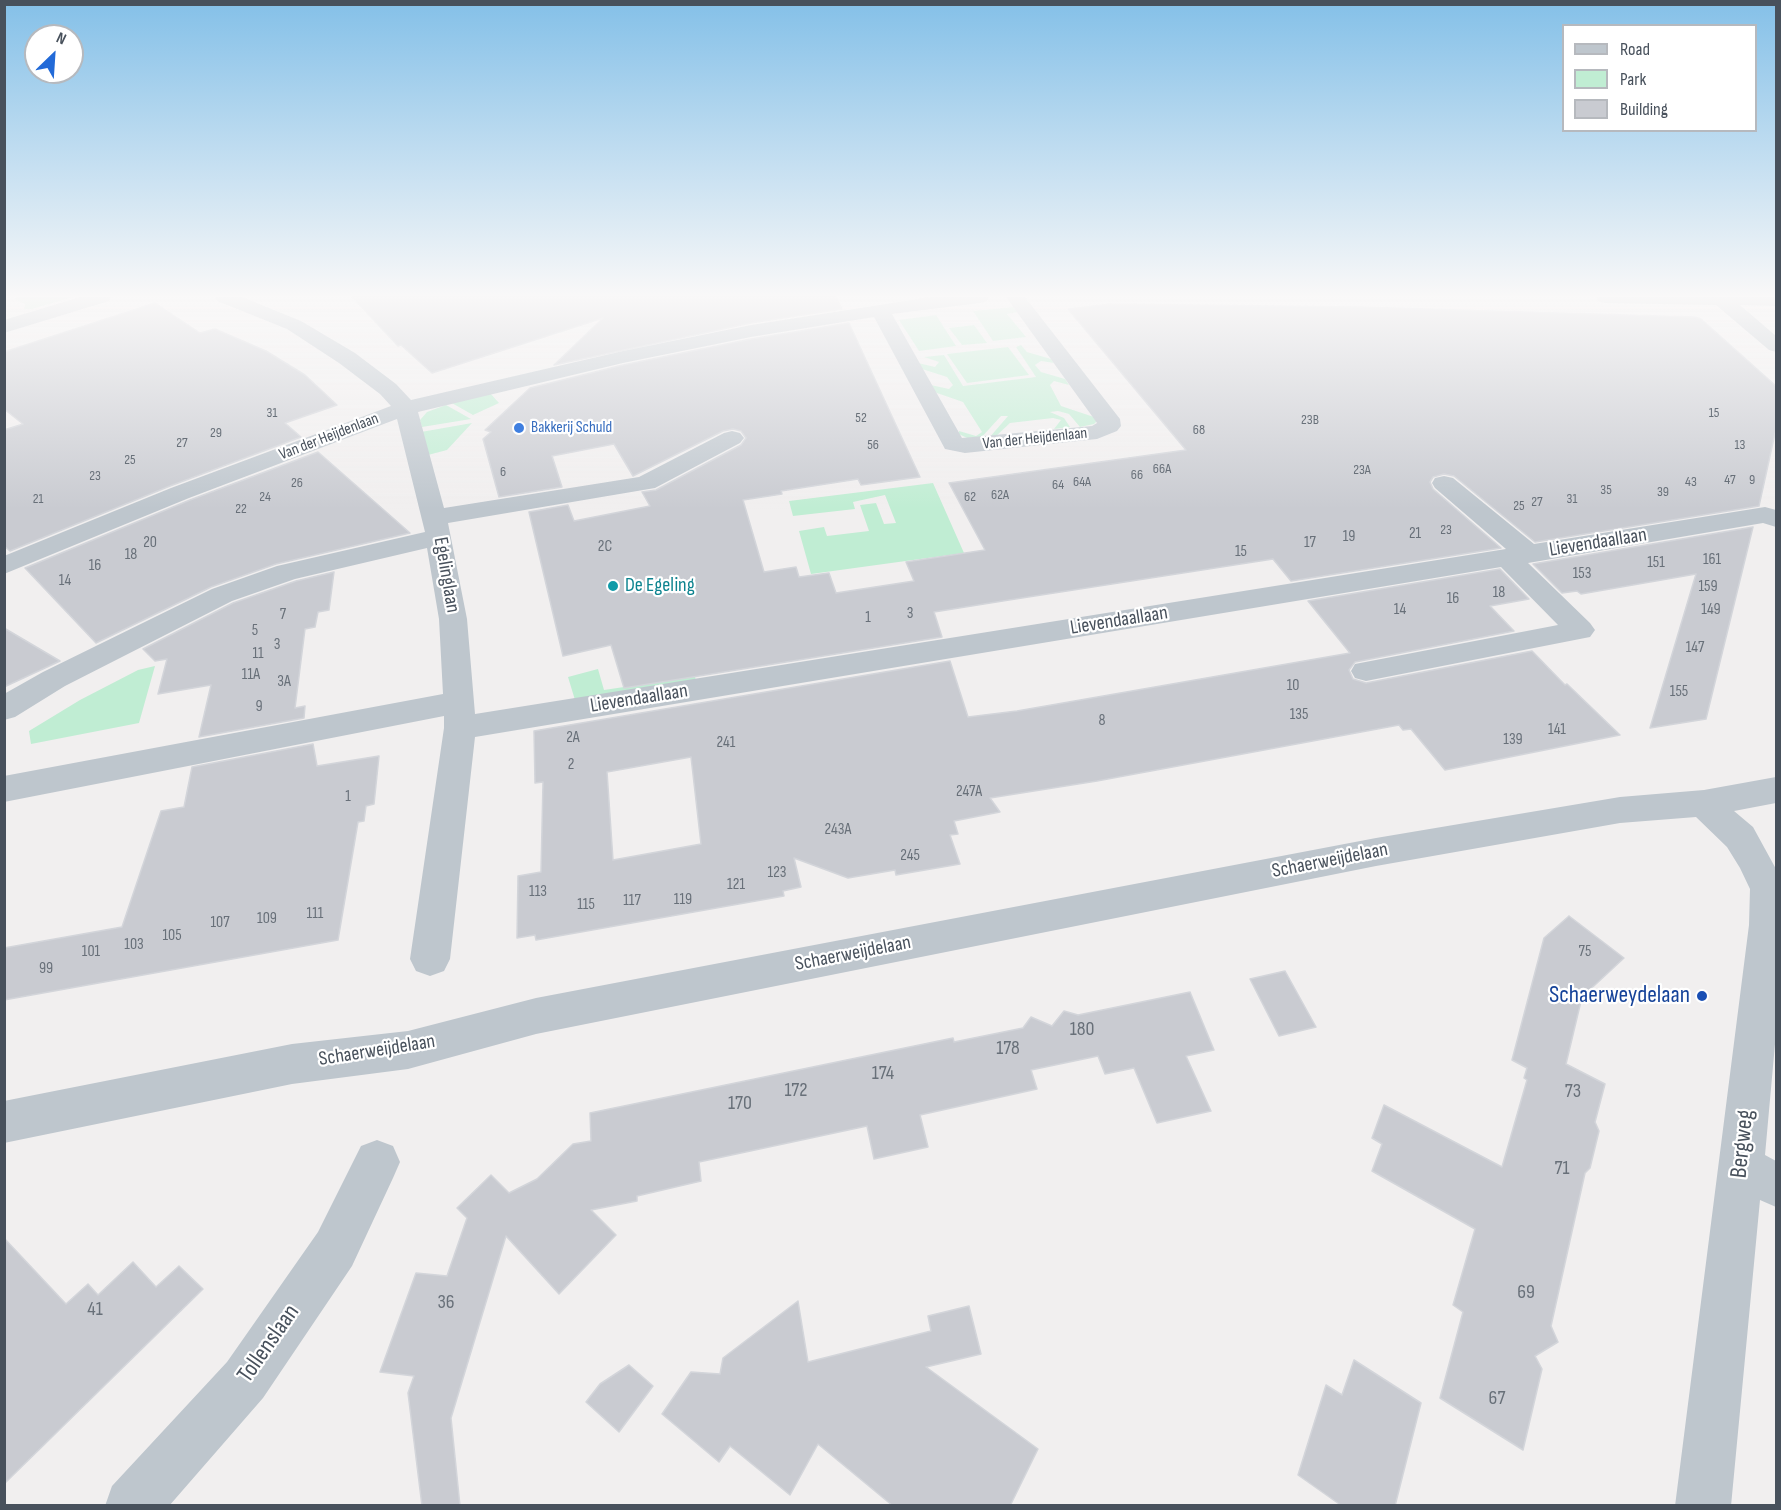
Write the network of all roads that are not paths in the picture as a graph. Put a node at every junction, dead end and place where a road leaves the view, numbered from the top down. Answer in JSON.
{"nodes":[{"id":1,"x":360,"y":367,"type":"edge"},
{"id":2,"x":578,"y":367,"type":"edge"},
{"id":3,"x":911,"y":367,"type":"edge"},
{"id":4,"x":1069,"y":367,"type":"edge"},
{"id":5,"x":406,"y":408,"type":"junction"},
{"id":6,"x":732,"y":438,"type":"dead end"},
{"id":7,"x":1444,"y":483,"type":"dead end"},
{"id":8,"x":1776,"y":519,"type":"edge"},
{"id":9,"x":437,"y":527,"type":"junction"},
{"id":10,"x":1519,"y":556,"type":"junction"},
{"id":11,"x":4,"y":566,"type":"edge"},
{"id":12,"x":1366,"y":671,"type":"dead end"},
{"id":13,"x":4,"y":709,"type":"edge"},
{"id":14,"x":460,"y":715,"type":"junction"},
{"id":15,"x":4,"y":789,"type":"edge"},
{"id":16,"x":1776,"y":790,"type":"edge"},
{"id":17,"x":1704,"y":803,"type":"junction"},
{"id":18,"x":430,"y":959,"type":"dead end"},
{"id":19,"x":4,"y":1122,"type":"edge"},
{"id":20,"x":377,"y":1162,"type":"dead end"},
{"id":21,"x":1758,"y":1176,"type":"edge"},
{"id":22,"x":132,"y":1506,"type":"edge"},
{"id":23,"x":1703,"y":1506,"type":"edge"}],
"edges":[{"from":1,"to":5,"type":"street","name":"Egelinglaan"},
{"from":2,"to":5,"type":"street","name":"Van der Heijdenlaan"},
{"from":3,"to":4,"type":"street","name":"Van der Heijdenlaan"},
{"from":5,"to":9,"type":"street","name":"Egelinglaan"},
{"from":5,"to":11,"type":"street","name":"Van der Heijdenlaan"},
{"from":6,"to":9,"type":"street"},
{"from":7,"to":10,"type":"street"},
{"from":8,"to":10,"type":"street","name":"Lievendaallaan"},
{"from":9,"to":13,"type":"street"},
{"from":9,"to":14,"type":"street","name":"Egelinglaan"},
{"from":10,"to":12,"type":"street"},
{"from":10,"to":14,"type":"street","name":"Lievendaallaan"},
{"from":14,"to":15,"type":"street","name":"Lievendaallaan"},
{"from":14,"to":18,"type":"street","name":"Egelinglaan"},
{"from":16,"to":17,"type":"street","name":"Schaerweijdelaan"},
{"from":17,"to":19,"type":"street","name":"Schaerweijdelaan"},
{"from":17,"to":21,"type":"street","name":"Bergweg"},
{"from":20,"to":22,"type":"street","name":"Tollenslaan"},
{"from":21,"to":23,"type":"street","name":"Bergweg"}]}
